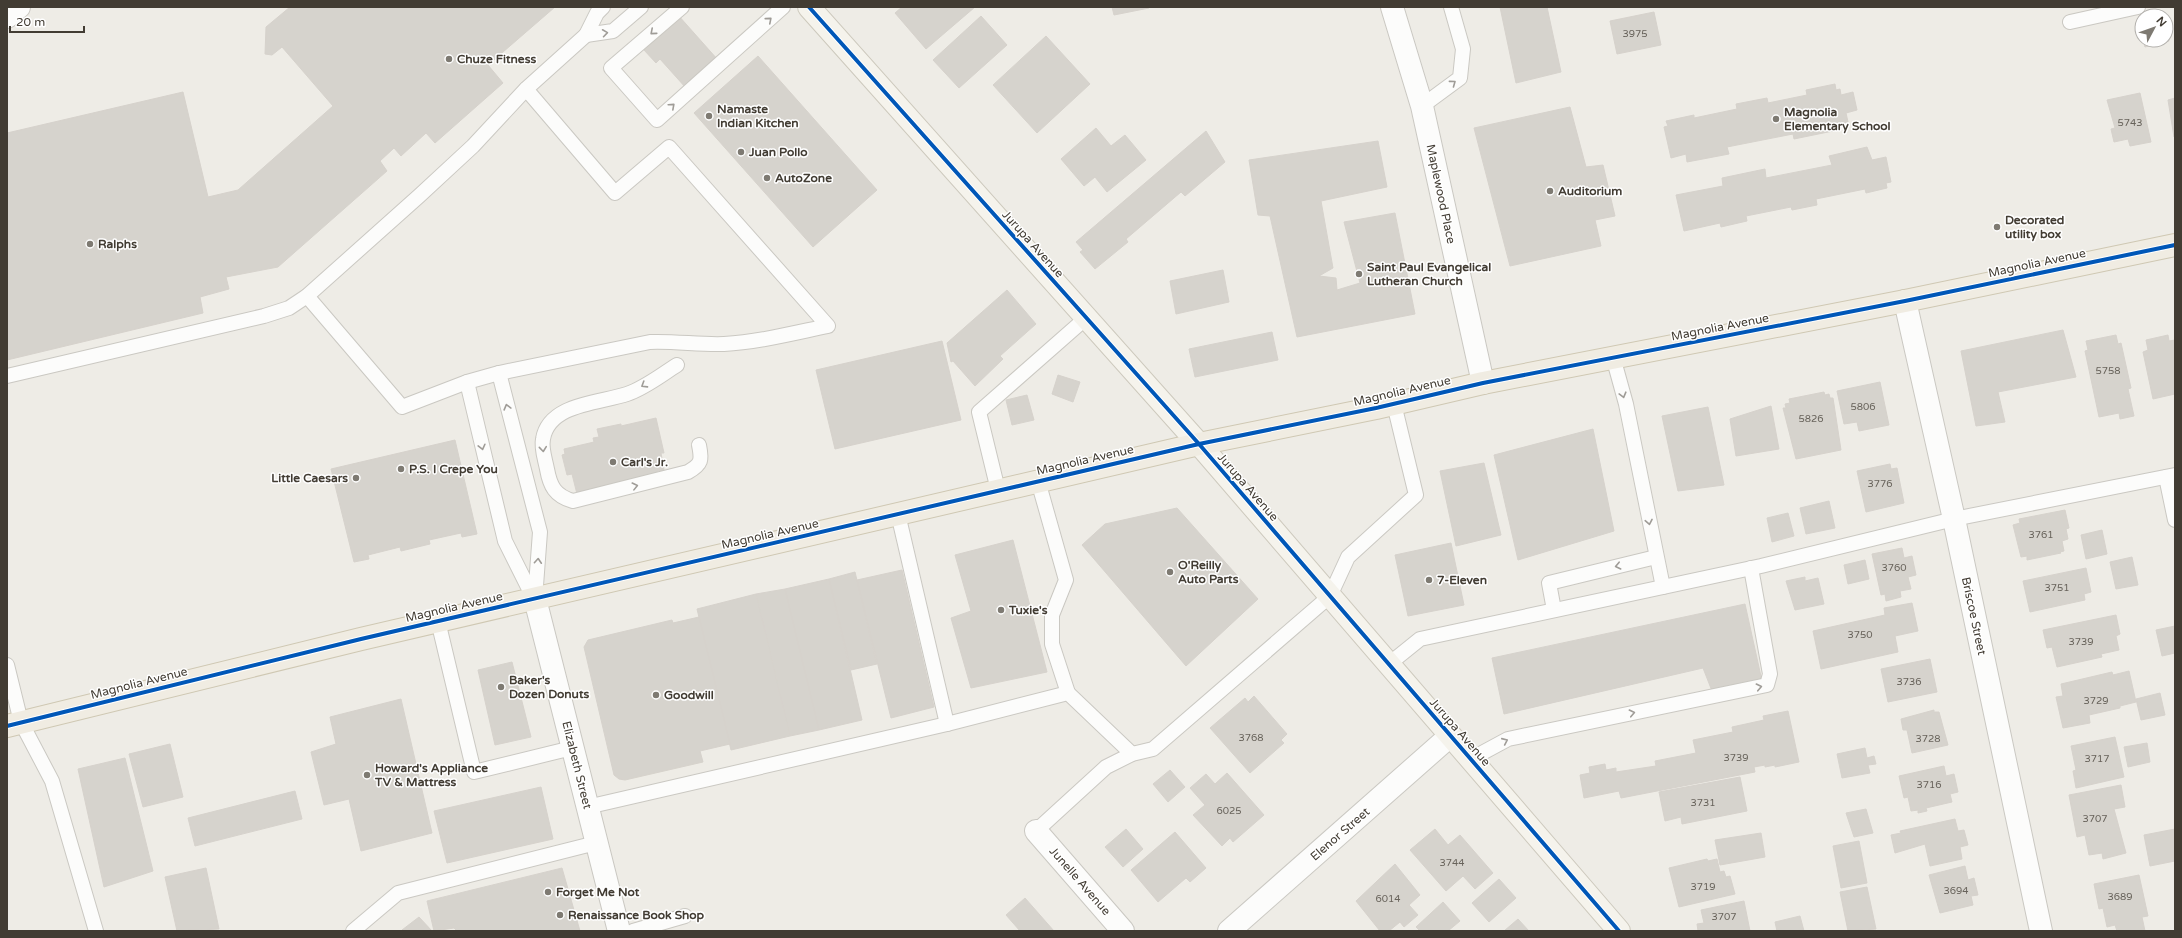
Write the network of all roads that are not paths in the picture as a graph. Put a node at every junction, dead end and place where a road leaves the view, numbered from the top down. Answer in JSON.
{"nodes":[{"id":1,"x":19,"y":7,"type":"edge"},
{"id":2,"x":603,"y":7,"type":"edge"},
{"id":3,"x":641,"y":7,"type":"edge"},
{"id":4,"x":682,"y":7,"type":"edge"},
{"id":5,"x":784,"y":7,"type":"edge"},
{"id":6,"x":1392,"y":7,"type":"edge"},
{"id":7,"x":1451,"y":7,"type":"edge"},
{"id":8,"x":2138,"y":7,"type":"edge"},
{"id":9,"x":814,"y":9,"type":"edge"},
{"id":10,"x":7,"y":17,"type":"edge"},
{"id":11,"x":2070,"y":22,"type":"dead end"},
{"id":12,"x":586,"y":35,"type":"junction"},
{"id":13,"x":526,"y":89,"type":"junction"},
{"id":14,"x":1422,"y":106,"type":"junction"},
{"id":15,"x":2175,"y":245,"type":"edge"},
{"id":16,"x":307,"y":296,"type":"junction"},
{"id":17,"x":1905,"y":301,"type":"junction"},
{"id":18,"x":1086,"y":318,"type":"junction"},
{"id":19,"x":1613,"y":357,"type":"junction"},
{"id":20,"x":677,"y":365,"type":"dead end"},
{"id":21,"x":498,"y":373,"type":"junction"},
{"id":22,"x":7,"y":376,"type":"edge"},
{"id":23,"x":467,"y":382,"type":"junction"},
{"id":24,"x":1483,"y":383,"type":"junction"},
{"id":25,"x":1394,"y":404,"type":"junction"},
{"id":26,"x":1199,"y":444,"type":"junction"},
{"id":27,"x":699,"y":445,"type":"dead end"},
{"id":28,"x":2170,"y":476,"type":"edge"},
{"id":29,"x":1038,"y":481,"type":"junction"},
{"id":30,"x":998,"y":490,"type":"junction"},
{"id":31,"x":898,"y":514,"type":"junction"},
{"id":32,"x":1954,"y":519,"type":"junction"},
{"id":33,"x":2175,"y":520,"type":"edge"},
{"id":34,"x":1656,"y":557,"type":"junction"},
{"id":35,"x":1751,"y":568,"type":"junction"},
{"id":36,"x":1663,"y":587,"type":"junction"},
{"id":37,"x":1330,"y":596,"type":"junction"},
{"id":38,"x":535,"y":600,"type":"junction"},
{"id":39,"x":1554,"y":610,"type":"junction"},
{"id":40,"x":438,"y":622,"type":"junction"},
{"id":41,"x":1389,"y":664,"type":"junction"},
{"id":42,"x":7,"y":665,"type":"edge"},
{"id":43,"x":1068,"y":693,"type":"junction"},
{"id":44,"x":14,"y":724,"type":"edge"},
{"id":45,"x":947,"y":724,"type":"junction"},
{"id":46,"x":1450,"y":736,"type":"junction"},
{"id":47,"x":572,"y":748,"type":"junction"},
{"id":48,"x":1132,"y":754,"type":"junction"},
{"id":49,"x":1471,"y":760,"type":"junction"},
{"id":50,"x":587,"y":807,"type":"junction"},
{"id":51,"x":1036,"y":831,"type":"joint"},
{"id":52,"x":596,"y":843,"type":"junction"},
{"id":53,"x":685,"y":916,"type":"dead end"},
{"id":54,"x":96,"y":931,"type":"edge"},
{"id":55,"x":353,"y":931,"type":"edge"},
{"id":56,"x":618,"y":931,"type":"edge"},
{"id":57,"x":633,"y":931,"type":"edge"},
{"id":58,"x":1123,"y":931,"type":"edge"},
{"id":59,"x":1229,"y":931,"type":"edge"},
{"id":60,"x":1619,"y":931,"type":"edge"},
{"id":61,"x":2040,"y":931,"type":"edge"}],
"edges":[{"from":1,"to":10,"type":"street"},
{"from":2,"to":12,"type":"lane"},
{"from":12,"to":3,"type":"lane","one_way":true},
{"from":4,"to":5,"type":"lane","one_way":true},
{"from":6,"to":14,"type":"street","name":"Maplewood Place"},
{"from":14,"to":7,"type":"lane","one_way":true},
{"from":8,"to":11,"type":"lane"},
{"from":9,"to":18,"type":"main road","name":"Jurupa Avenue"},
{"from":12,"to":13,"type":"lane"},
{"from":13,"to":16,"type":"lane"},
{"from":13,"to":21,"type":"lane"},
{"from":14,"to":24,"type":"street","name":"Maplewood Place"},
{"from":15,"to":17,"type":"main road","name":"Magnolia Avenue"},
{"from":16,"to":22,"type":"lane"},
{"from":16,"to":23,"type":"lane"},
{"from":17,"to":19,"type":"main road","name":"Magnolia Avenue"},
{"from":17,"to":32,"type":"street","name":"Briscoe Street"},
{"from":18,"to":26,"type":"main road","name":"Jurupa Avenue"},
{"from":18,"to":30,"type":"lane"},
{"from":19,"to":24,"type":"main road","name":"Magnolia Avenue"},
{"from":19,"to":34,"type":"lane","one_way":true},
{"from":20,"to":27,"type":"lane","one_way":true},
{"from":21,"to":23,"type":"lane"},
{"from":38,"to":21,"type":"lane","one_way":true},
{"from":23,"to":38,"type":"lane","one_way":true},
{"from":24,"to":25,"type":"main road","name":"Magnolia Avenue"},
{"from":25,"to":26,"type":"main road","name":"Magnolia Avenue"},
{"from":25,"to":37,"type":"lane"},
{"from":26,"to":29,"type":"main road","name":"Magnolia Avenue"},
{"from":26,"to":37,"type":"main road","name":"Jurupa Avenue"},
{"from":28,"to":32,"type":"lane"},
{"from":28,"to":33,"type":"lane"},
{"from":29,"to":30,"type":"main road","name":"Magnolia Avenue"},
{"from":29,"to":43,"type":"lane"},
{"from":30,"to":31,"type":"main road","name":"Magnolia Avenue"},
{"from":31,"to":38,"type":"main road","name":"Magnolia Avenue"},
{"from":31,"to":45,"type":"lane"},
{"from":32,"to":35,"type":"lane"},
{"from":32,"to":61,"type":"street","name":"Briscoe Street"},
{"from":34,"to":36,"type":"lane"},
{"from":34,"to":39,"type":"lane","one_way":true},
{"from":35,"to":36,"type":"lane"},
{"from":49,"to":35,"type":"lane","one_way":true},
{"from":36,"to":39,"type":"lane"},
{"from":37,"to":41,"type":"main road","name":"Jurupa Avenue"},
{"from":37,"to":48,"type":"lane"},
{"from":38,"to":40,"type":"main road","name":"Magnolia Avenue"},
{"from":38,"to":47,"type":"street","name":"Elizabeth Street"},
{"from":39,"to":41,"type":"lane"},
{"from":40,"to":44,"type":"main road","name":"Magnolia Avenue"},
{"from":40,"to":47,"type":"lane"},
{"from":41,"to":46,"type":"main road","name":"Jurupa Avenue"},
{"from":42,"to":44,"type":"lane"},
{"from":43,"to":45,"type":"lane"},
{"from":43,"to":48,"type":"lane"},
{"from":44,"to":54,"type":"lane"},
{"from":45,"to":50,"type":"lane"},
{"from":46,"to":49,"type":"main road","name":"Jurupa Avenue"},
{"from":46,"to":59,"type":"street","name":"Elenor Street"},
{"from":47,"to":50,"type":"street","name":"Elizabeth Street"},
{"from":48,"to":51,"type":"lane"},
{"from":49,"to":60,"type":"main road","name":"Jurupa Avenue"},
{"from":50,"to":52,"type":"street","name":"Elizabeth Street"},
{"from":51,"to":58,"type":"street","name":"Junelle Avenue"},
{"from":52,"to":55,"type":"lane"},
{"from":52,"to":56,"type":"street","name":"Elizabeth Street"},
{"from":53,"to":57,"type":"lane"}]}
